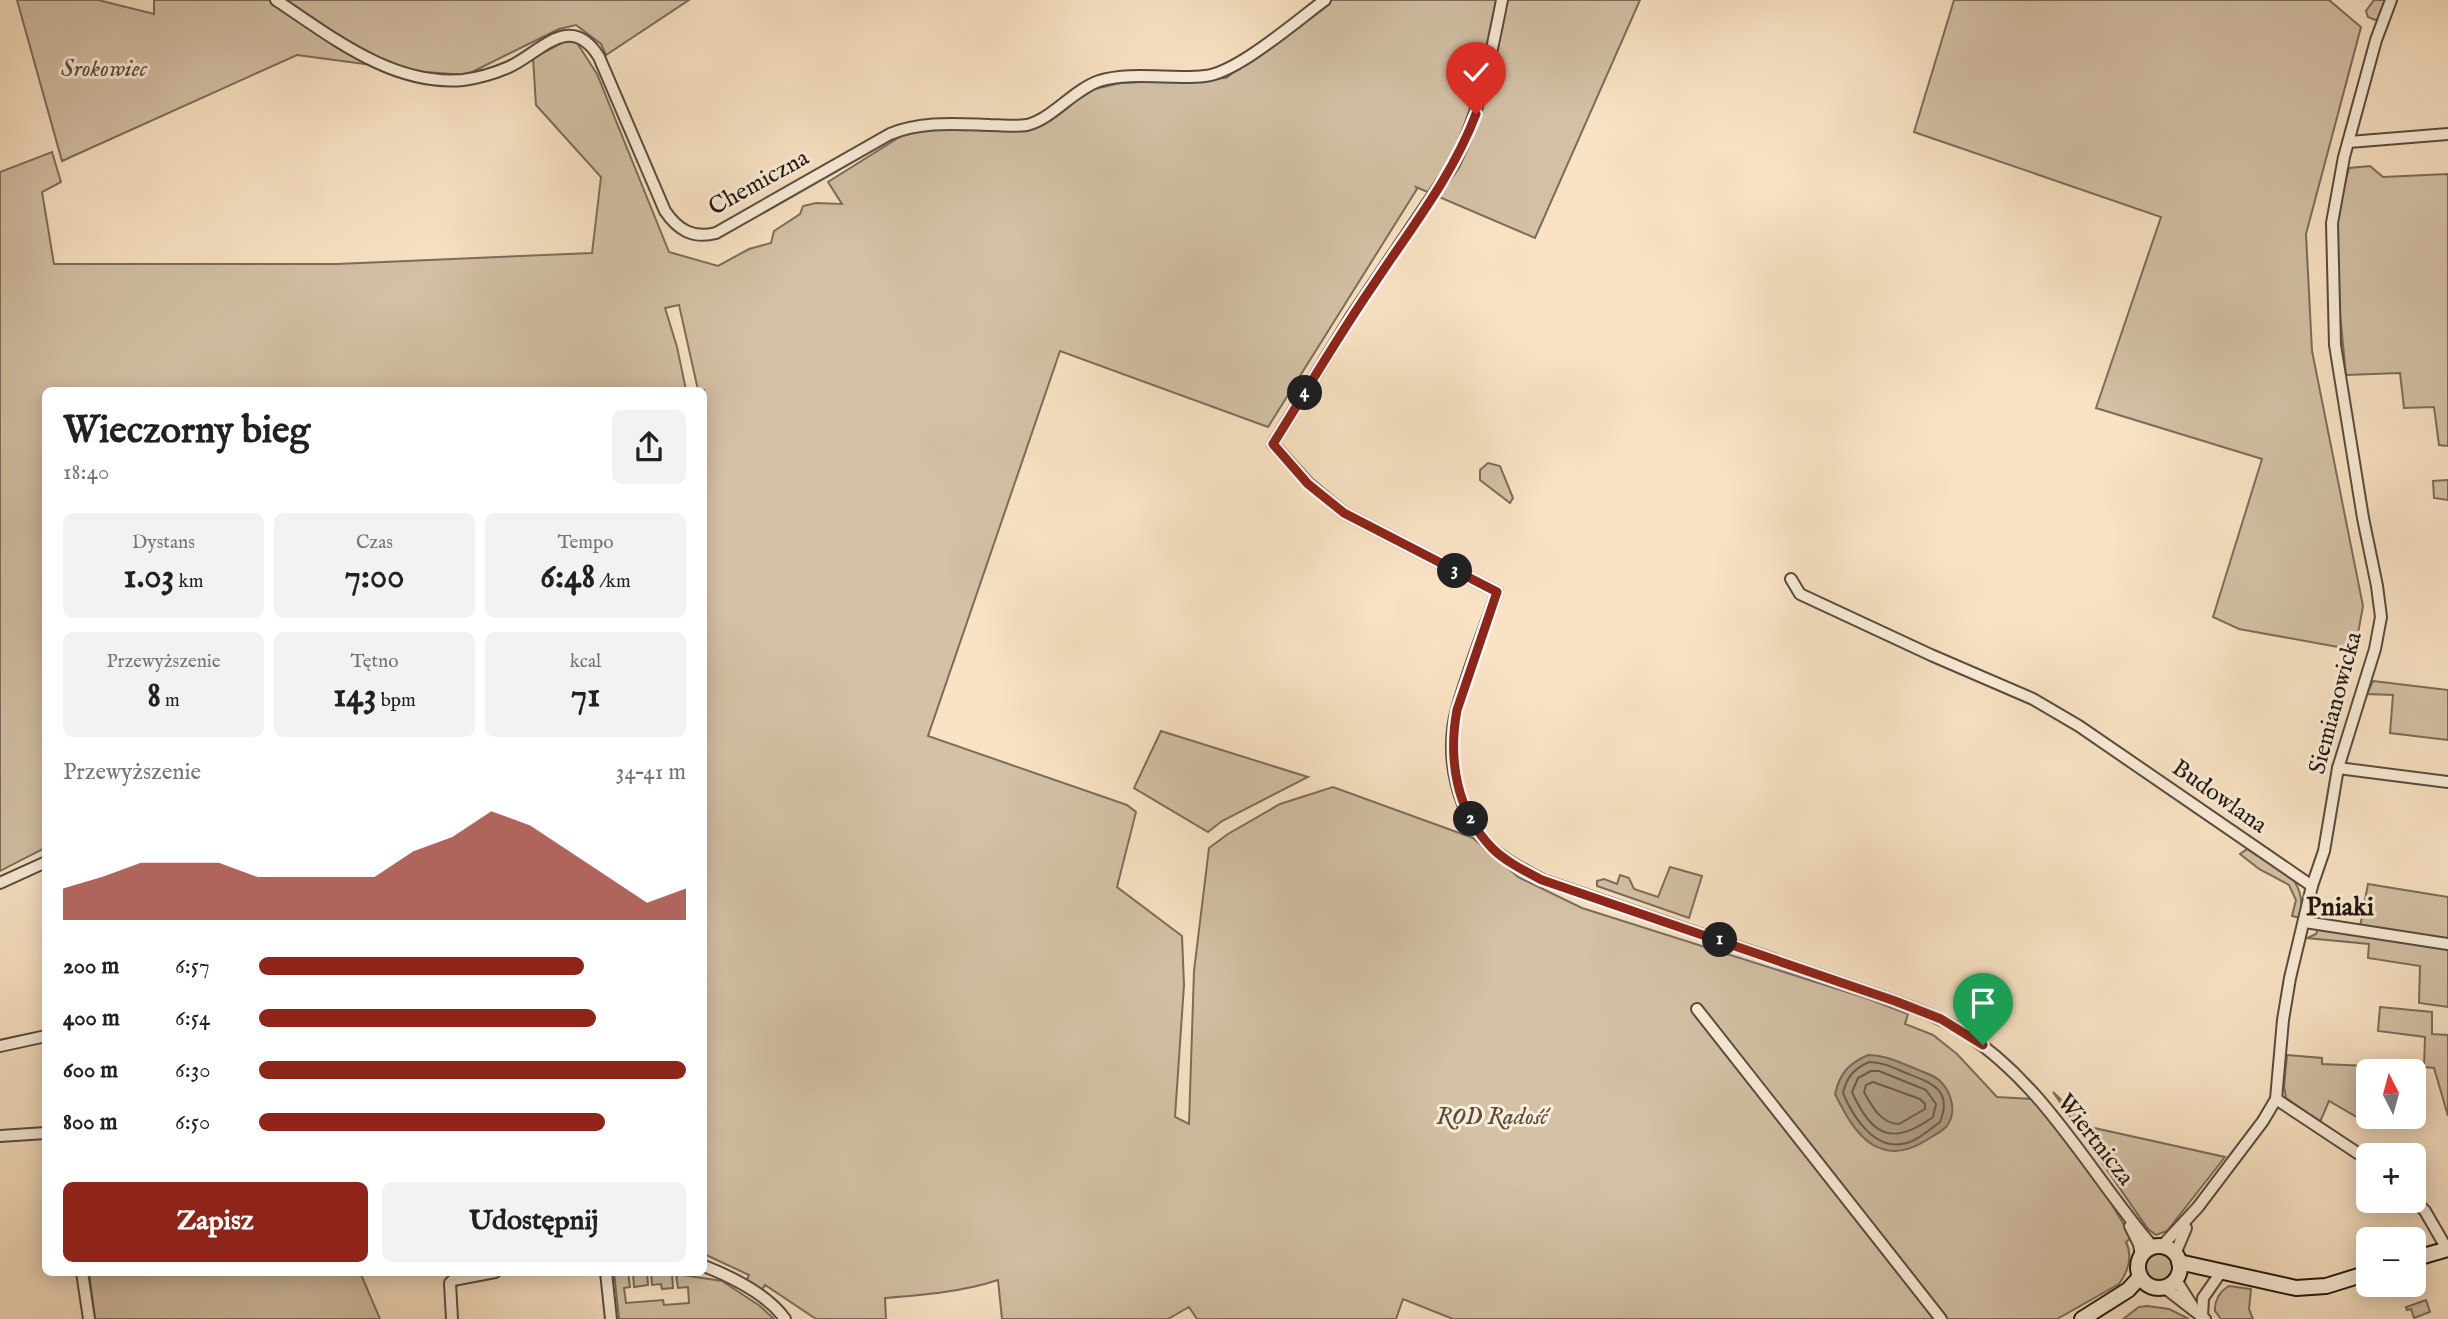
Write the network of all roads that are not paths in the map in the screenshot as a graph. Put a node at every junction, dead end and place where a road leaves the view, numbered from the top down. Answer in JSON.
{"nodes":[{"id":1,"x":276,"y":0,"type":"edge"},
{"id":2,"x":1325,"y":0,"type":"edge"},
{"id":3,"x":1502,"y":0,"type":"edge"},
{"id":4,"x":2391,"y":0,"type":"edge"},
{"id":5,"x":2448,"y":134,"type":"edge"},
{"id":6,"x":2349,"y":142,"type":"junction"},
{"id":7,"x":1791,"y":579,"type":"dead end"},
{"id":8,"x":2338,"y":768,"type":"junction"},
{"id":9,"x":2448,"y":782,"type":"edge"},
{"id":10,"x":42,"y":864,"type":"edge"},
{"id":11,"x":0,"y":883,"type":"edge"},
{"id":12,"x":2312,"y":886,"type":"junction"},
{"id":13,"x":2305,"y":922,"type":"junction"},
{"id":14,"x":2448,"y":944,"type":"edge"},
{"id":15,"x":1697,"y":1009,"type":"dead end"},
{"id":16,"x":42,"y":1037,"type":"edge"},
{"id":17,"x":0,"y":1046,"type":"edge"},
{"id":18,"x":2276,"y":1099,"type":"junction"},
{"id":19,"x":42,"y":1133,"type":"edge"},
{"id":20,"x":0,"y":1136,"type":"edge"},
{"id":21,"x":2356,"y":1152,"type":"edge"},
{"id":22,"x":2426,"y":1213,"type":"edge"},
{"id":23,"x":2447,"y":1249,"type":"edge"},
{"id":24,"x":2426,"y":1255,"type":"edge"},
{"id":25,"x":2165,"y":1266,"type":"junction"},
{"id":26,"x":707,"y":1267,"type":"edge"},
{"id":27,"x":2225,"y":1274,"type":"junction"},
{"id":28,"x":83,"y":1276,"type":"edge"},
{"id":29,"x":474,"y":1276,"type":"edge"},
{"id":30,"x":606,"y":1276,"type":"edge"},
{"id":31,"x":2140,"y":1277,"type":"junction"},
{"id":32,"x":2356,"y":1277,"type":"edge"},
{"id":33,"x":2201,"y":1316,"type":"edge"},
{"id":34,"x":89,"y":1319,"type":"edge"},
{"id":35,"x":452,"y":1319,"type":"edge"},
{"id":36,"x":611,"y":1319,"type":"edge"},
{"id":37,"x":785,"y":1319,"type":"edge"},
{"id":38,"x":1941,"y":1319,"type":"edge"},
{"id":39,"x":2081,"y":1319,"type":"edge"},
{"id":40,"x":2099,"y":1319,"type":"edge"}],
"edges":[{"from":1,"to":2,"type":"street","name":"Chemiczna"},
{"from":3,"to":25,"type":"street","name":"Wiertnicza"},
{"from":4,"to":6,"type":"street","name":"Siemianowicka"},
{"from":5,"to":6,"type":"street"},
{"from":6,"to":8,"type":"street","name":"Siemianowicka"},
{"from":7,"to":12,"type":"street","name":"Budowlana"},
{"from":8,"to":9,"type":"street"},
{"from":8,"to":12,"type":"street","name":"Siemianowicka"},
{"from":10,"to":11,"type":"street"},
{"from":12,"to":13,"type":"street","name":"Siemianowicka"},
{"from":13,"to":14,"type":"street"},
{"from":13,"to":18,"type":"street","name":"Siemianowicka"},
{"from":15,"to":38,"type":"street"},
{"from":16,"to":17,"type":"street"},
{"from":18,"to":21,"type":"street"},
{"from":18,"to":25,"type":"street","name":"Siemianowicka"},
{"from":19,"to":20,"type":"street"},
{"from":22,"to":23,"type":"street"},
{"from":23,"to":24,"type":"street"},
{"from":25,"to":27,"type":"street"},
{"from":25,"to":31,"type":"street"},
{"from":25,"to":31,"type":"street"},
{"from":25,"to":33,"type":"street","name":"Wiertnicza"},
{"from":25,"to":40,"type":"street"},
{"from":26,"to":37,"type":"street"},
{"from":27,"to":32,"type":"street"},
{"from":27,"to":33,"type":"street","name":"Wiertnicza"},
{"from":28,"to":34,"type":"street"},
{"from":29,"to":35,"type":"street"},
{"from":30,"to":36,"type":"street"},
{"from":31,"to":39,"type":"street"}]}
